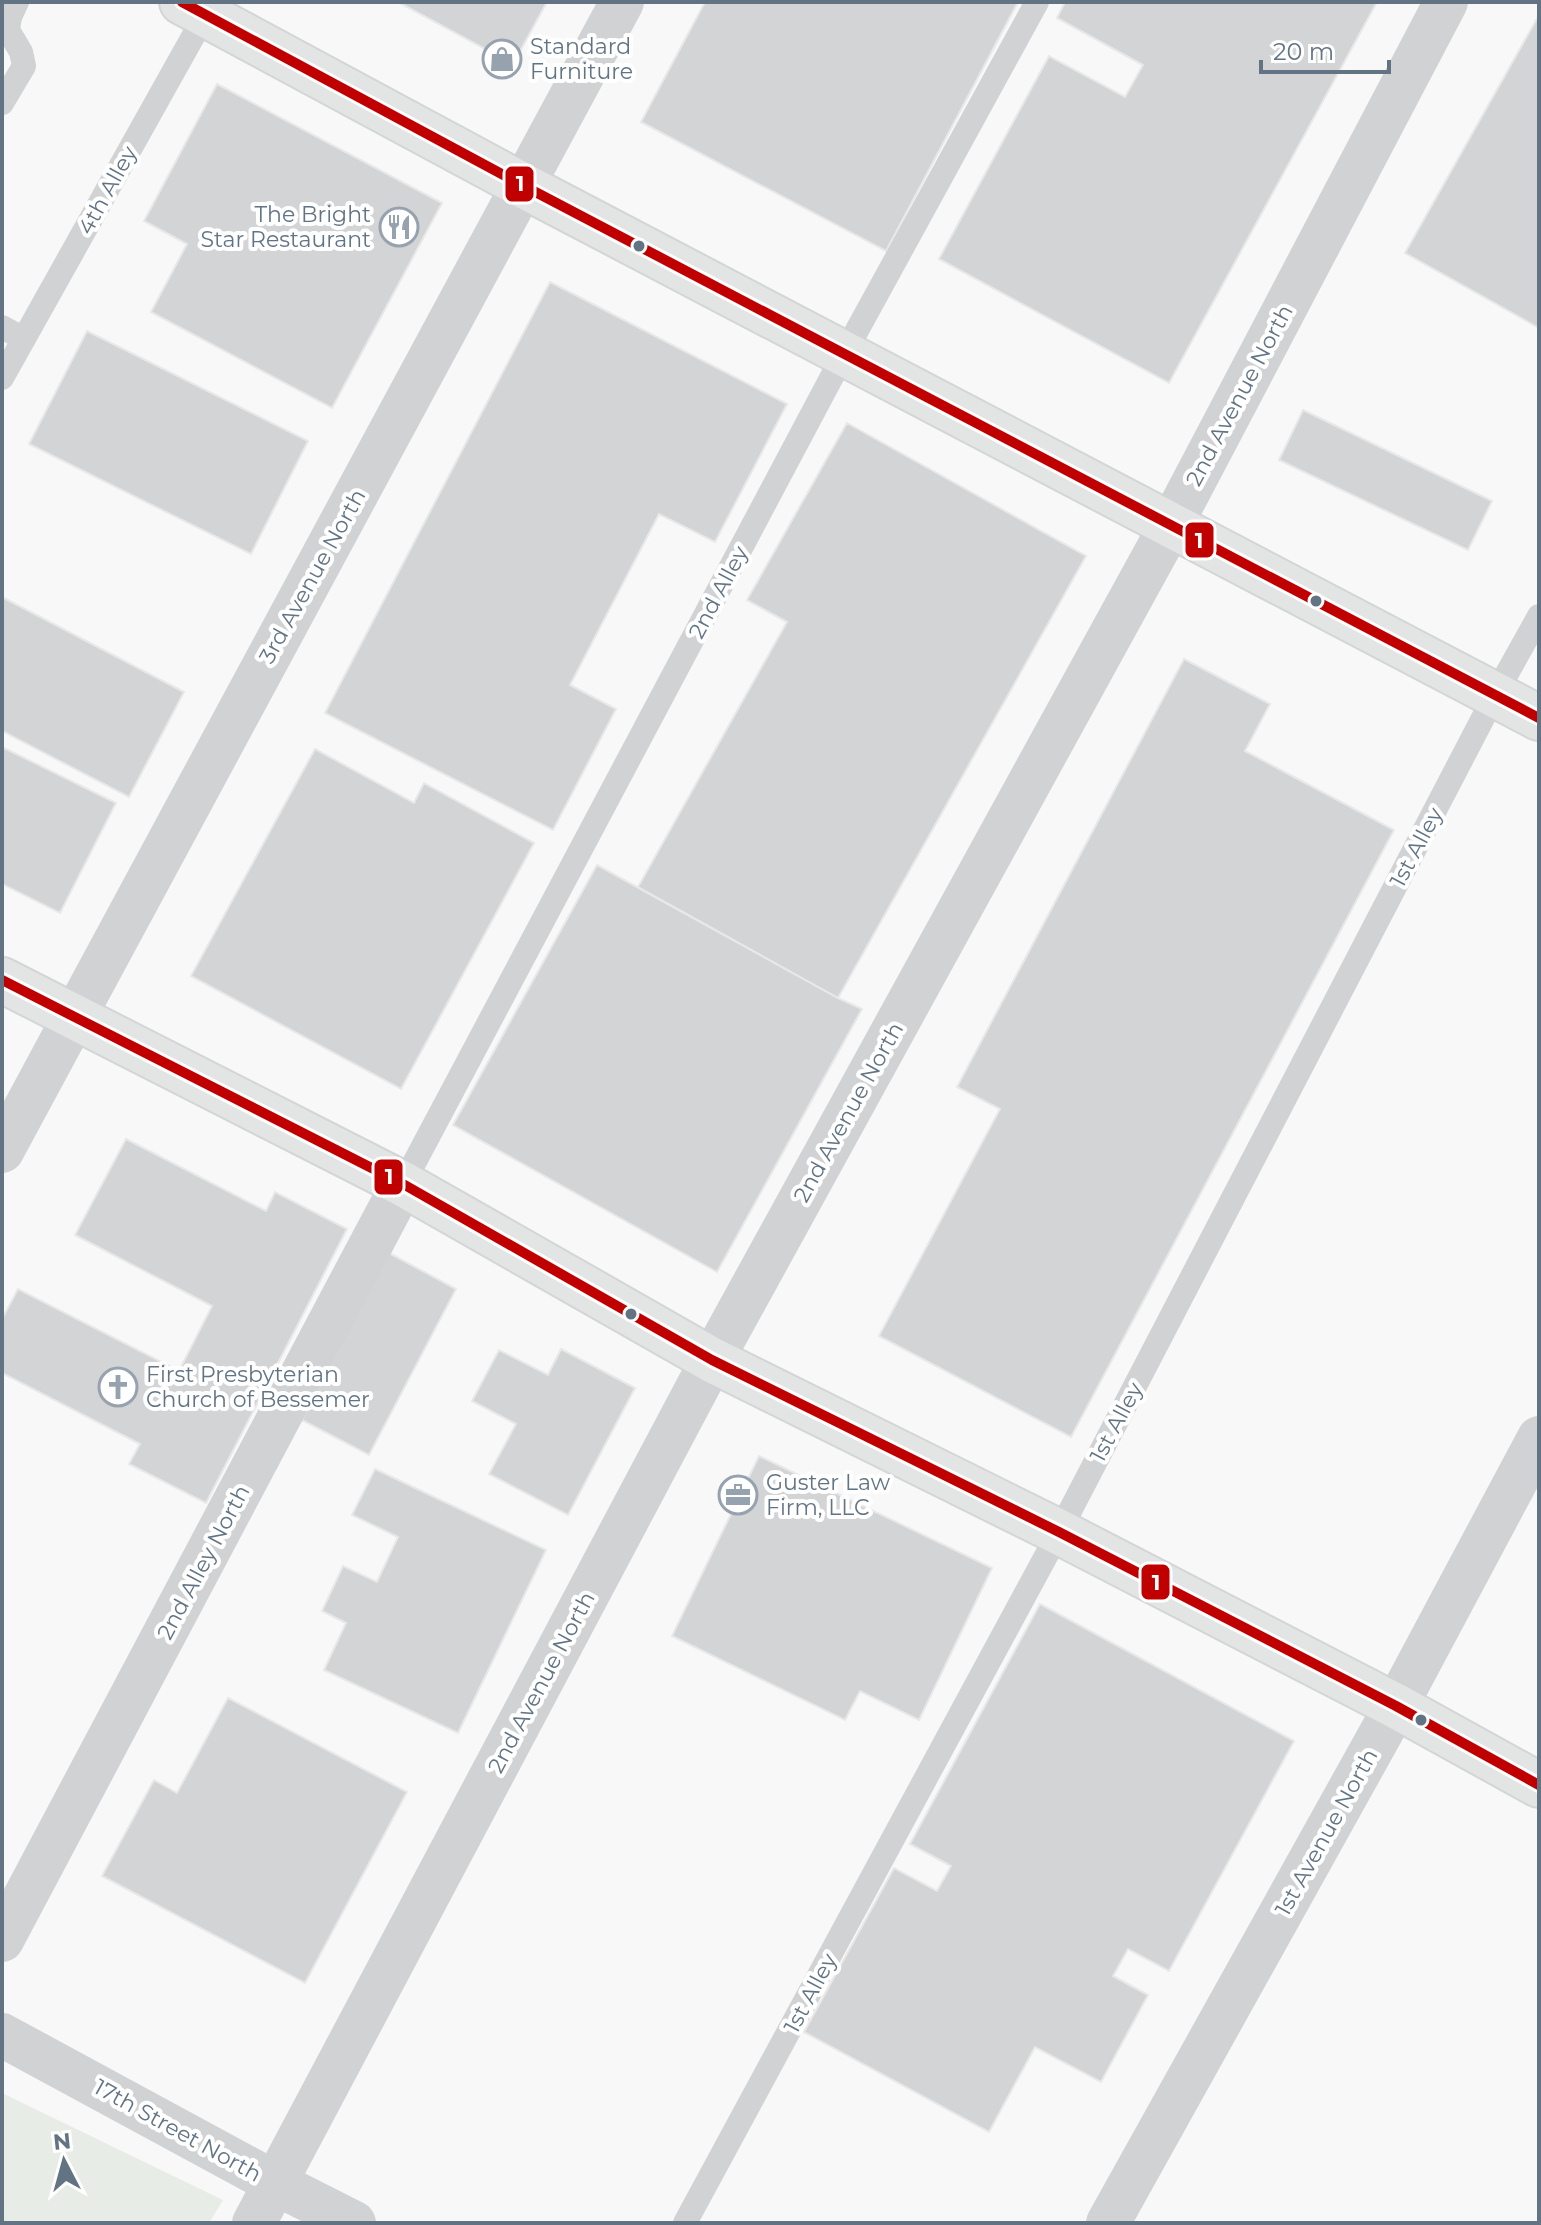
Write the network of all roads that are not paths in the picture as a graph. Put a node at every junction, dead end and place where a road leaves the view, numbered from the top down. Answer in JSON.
{"nodes":[{"id":1,"x":17,"y":2,"type":"edge"},
{"id":2,"x":622,"y":2,"type":"edge"},
{"id":3,"x":1037,"y":2,"type":"edge"},
{"id":4,"x":1446,"y":2,"type":"edge"},
{"id":5,"x":200,"y":6,"type":"edge"},
{"id":6,"x":2,"y":103,"type":"edge"},
{"id":7,"x":524,"y":186,"type":"junction"},
{"id":8,"x":2,"y":327,"type":"edge"},
{"id":9,"x":24,"y":339,"type":"junction"},
{"id":10,"x":844,"y":354,"type":"junction"},
{"id":11,"x":2,"y":378,"type":"edge"},
{"id":12,"x":1171,"y":525,"type":"junction"},
{"id":13,"x":1539,"y":616,"type":"edge"},
{"id":14,"x":1495,"y":695,"type":"junction"},
{"id":15,"x":1539,"y":718,"type":"edge"},
{"id":16,"x":2,"y":980,"type":"edge"},
{"id":17,"x":73,"y":1017,"type":"junction"},
{"id":18,"x":2,"y":1151,"type":"edge"},
{"id":19,"x":403,"y":1184,"type":"junction"},
{"id":20,"x":712,"y":1360,"type":"junction"},
{"id":21,"x":1539,"y":1438,"type":"edge"},
{"id":22,"x":1059,"y":1532,"type":"junction"},
{"id":23,"x":1396,"y":1706,"type":"junction"},
{"id":24,"x":1539,"y":1785,"type":"edge"},
{"id":25,"x":2,"y":1940,"type":"edge"},
{"id":26,"x":2,"y":2035,"type":"edge"},
{"id":27,"x":275,"y":2183,"type":"junction"},
{"id":28,"x":254,"y":2223,"type":"edge"},
{"id":29,"x":354,"y":2223,"type":"edge"},
{"id":30,"x":685,"y":2223,"type":"edge"},
{"id":31,"x":1108,"y":2223,"type":"edge"}],
"edges":[{"from":1,"to":6,"type":"lane"},
{"from":2,"to":7,"type":"street","name":"3rd Avenue North"},
{"from":3,"to":10,"type":"lane","name":"2nd Alley"},
{"from":4,"to":12,"type":"street","name":"2nd Avenue North"},
{"from":5,"to":7,"type":"street"},
{"from":5,"to":9,"type":"lane","name":"4th Alley"},
{"from":7,"to":10,"type":"street"},
{"from":7,"to":17,"type":"street","name":"3rd Avenue North"},
{"from":8,"to":9,"type":"lane"},
{"from":9,"to":11,"type":"lane","name":"4th Alley"},
{"from":10,"to":12,"type":"street"},
{"from":10,"to":19,"type":"lane","name":"2nd Alley"},
{"from":12,"to":14,"type":"street"},
{"from":12,"to":20,"type":"street","name":"2nd Avenue North"},
{"from":13,"to":14,"type":"lane","name":"1st Alley"},
{"from":14,"to":15,"type":"street"},
{"from":14,"to":22,"type":"lane","name":"1st Alley"},
{"from":16,"to":17,"type":"street"},
{"from":17,"to":18,"type":"street","name":"3rd Avenue North"},
{"from":17,"to":19,"type":"street"},
{"from":19,"to":20,"type":"street"},
{"from":19,"to":25,"type":"street","name":"2nd Alley North"},
{"from":20,"to":22,"type":"street"},
{"from":20,"to":27,"type":"street","name":"2nd Avenue North"},
{"from":21,"to":23,"type":"street","name":"1st Avenue North"},
{"from":22,"to":23,"type":"street"},
{"from":22,"to":30,"type":"lane","name":"1st Alley"},
{"from":23,"to":24,"type":"street"},
{"from":23,"to":31,"type":"street","name":"1st Avenue North"},
{"from":26,"to":27,"type":"street","name":"17th Street North"},
{"from":27,"to":28,"type":"street","name":"2nd Avenue North"},
{"from":27,"to":29,"type":"street","name":"17th Street North"}]}
